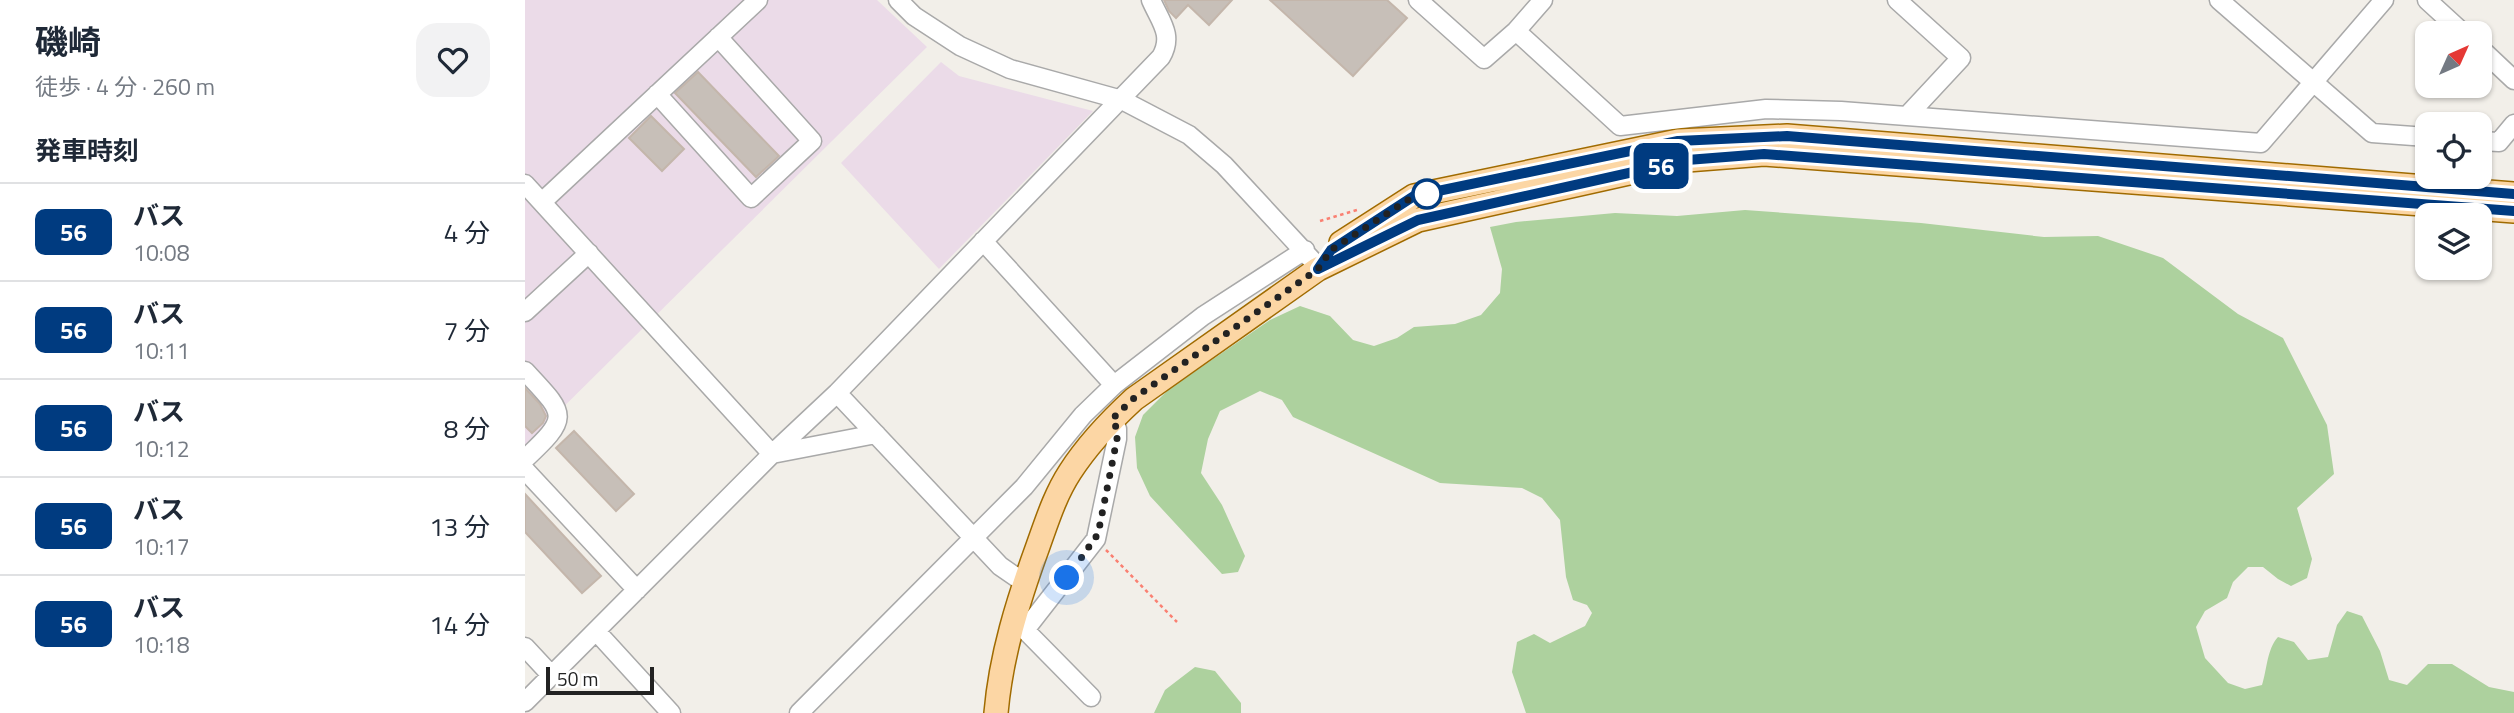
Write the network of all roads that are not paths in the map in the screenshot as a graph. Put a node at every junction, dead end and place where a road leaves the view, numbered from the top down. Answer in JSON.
{"nodes":[{"id":1,"x":758,"y":0,"type":"edge"},
{"id":2,"x":898,"y":0,"type":"edge"},
{"id":3,"x":1151,"y":0,"type":"edge"},
{"id":4,"x":1418,"y":0,"type":"edge"},
{"id":5,"x":1543,"y":0,"type":"edge"},
{"id":6,"x":1897,"y":0,"type":"edge"},
{"id":7,"x":2220,"y":0,"type":"edge"},
{"id":8,"x":2384,"y":0,"type":"edge"},
{"id":9,"x":2427,"y":0,"type":"edge"},
{"id":10,"x":2450,"y":21,"type":"edge"},
{"id":11,"x":1516,"y":31,"type":"junction"},
{"id":12,"x":718,"y":37,"type":"junction"},
{"id":13,"x":2492,"y":59,"type":"edge"},
{"id":14,"x":2514,"y":80,"type":"edge"},
{"id":15,"x":2313,"y":84,"type":"junction"},
{"id":16,"x":657,"y":94,"type":"junction"},
{"id":17,"x":1122,"y":100,"type":"junction"},
{"id":18,"x":1907,"y":116,"type":"junction"},
{"id":19,"x":2514,"y":124,"type":"edge"},
{"id":20,"x":2415,"y":136,"type":"edge"},
{"id":21,"x":2492,"y":142,"type":"edge"},
{"id":22,"x":525,"y":184,"type":"edge"},
{"id":23,"x":2514,"y":194,"type":"edge"},
{"id":24,"x":542,"y":202,"type":"junction"},
{"id":25,"x":2514,"y":211,"type":"edge"},
{"id":26,"x":982,"y":242,"type":"junction"},
{"id":27,"x":589,"y":253,"type":"junction"},
{"id":28,"x":1312,"y":259,"type":"junction"},
{"id":29,"x":525,"y":312,"type":"edge"},
{"id":30,"x":525,"y":371,"type":"edge"},
{"id":31,"x":1114,"y":385,"type":"junction"},
{"id":32,"x":837,"y":393,"type":"junction"},
{"id":33,"x":1112,"y":419,"type":"junction"},
{"id":34,"x":876,"y":434,"type":"junction"},
{"id":35,"x":772,"y":454,"type":"junction"},
{"id":36,"x":525,"y":459,"type":"edge"},
{"id":37,"x":525,"y":470,"type":"edge"},
{"id":38,"x":974,"y":539,"type":"junction"},
{"id":39,"x":1026,"y":580,"type":"junction"},
{"id":40,"x":637,"y":590,"type":"junction"},
{"id":41,"x":1018,"y":628,"type":"junction"},
{"id":42,"x":596,"y":631,"type":"junction"},
{"id":43,"x":525,"y":647,"type":"edge"},
{"id":44,"x":551,"y":676,"type":"junction"},
{"id":45,"x":1091,"y":697,"type":"dead end"},
{"id":46,"x":525,"y":702,"type":"edge"},
{"id":47,"x":671,"y":713,"type":"edge"},
{"id":48,"x":799,"y":713,"type":"edge"},
{"id":49,"x":996,"y":713,"type":"edge"}],
"edges":[{"from":1,"to":12,"type":"street"},
{"from":2,"to":17,"type":"street"},
{"from":3,"to":17,"type":"street"},
{"from":4,"to":11,"type":"street"},
{"from":5,"to":11,"type":"street"},
{"from":6,"to":18,"type":"street"},
{"from":7,"to":15,"type":"street"},
{"from":8,"to":15,"type":"street"},
{"from":9,"to":10,"type":"street"},
{"from":11,"to":18,"type":"street"},
{"from":12,"to":16,"type":"street"},
{"from":12,"to":16,"type":"street"},
{"from":13,"to":14,"type":"street"},
{"from":15,"to":18,"type":"street"},
{"from":15,"to":20,"type":"street"},
{"from":16,"to":24,"type":"street"},
{"from":17,"to":26,"type":"street"},
{"from":17,"to":28,"type":"street"},
{"from":19,"to":21,"type":"street"},
{"from":22,"to":24,"type":"street"},
{"from":23,"to":28,"type":"main road"},
{"from":24,"to":27,"type":"street"},
{"from":25,"to":28,"type":"main road"},
{"from":26,"to":31,"type":"street"},
{"from":26,"to":32,"type":"street"},
{"from":27,"to":29,"type":"street"},
{"from":27,"to":35,"type":"street"},
{"from":28,"to":31,"type":"street"},
{"from":28,"to":33,"type":"main road"},
{"from":30,"to":36,"type":"street"},
{"from":31,"to":38,"type":"street"},
{"from":32,"to":34,"type":"street"},
{"from":32,"to":35,"type":"street"},
{"from":33,"to":39,"type":"main road"},
{"from":33,"to":41,"type":"street"},
{"from":34,"to":35,"type":"street"},
{"from":34,"to":38,"type":"street"},
{"from":35,"to":40,"type":"street"},
{"from":37,"to":40,"type":"street"},
{"from":38,"to":39,"type":"street"},
{"from":38,"to":48,"type":"street"},
{"from":39,"to":41,"type":"main road"},
{"from":40,"to":42,"type":"street"},
{"from":41,"to":45,"type":"street"},
{"from":41,"to":49,"type":"main road"},
{"from":42,"to":44,"type":"street"},
{"from":42,"to":47,"type":"street"},
{"from":43,"to":44,"type":"street"},
{"from":44,"to":46,"type":"street"}]}
